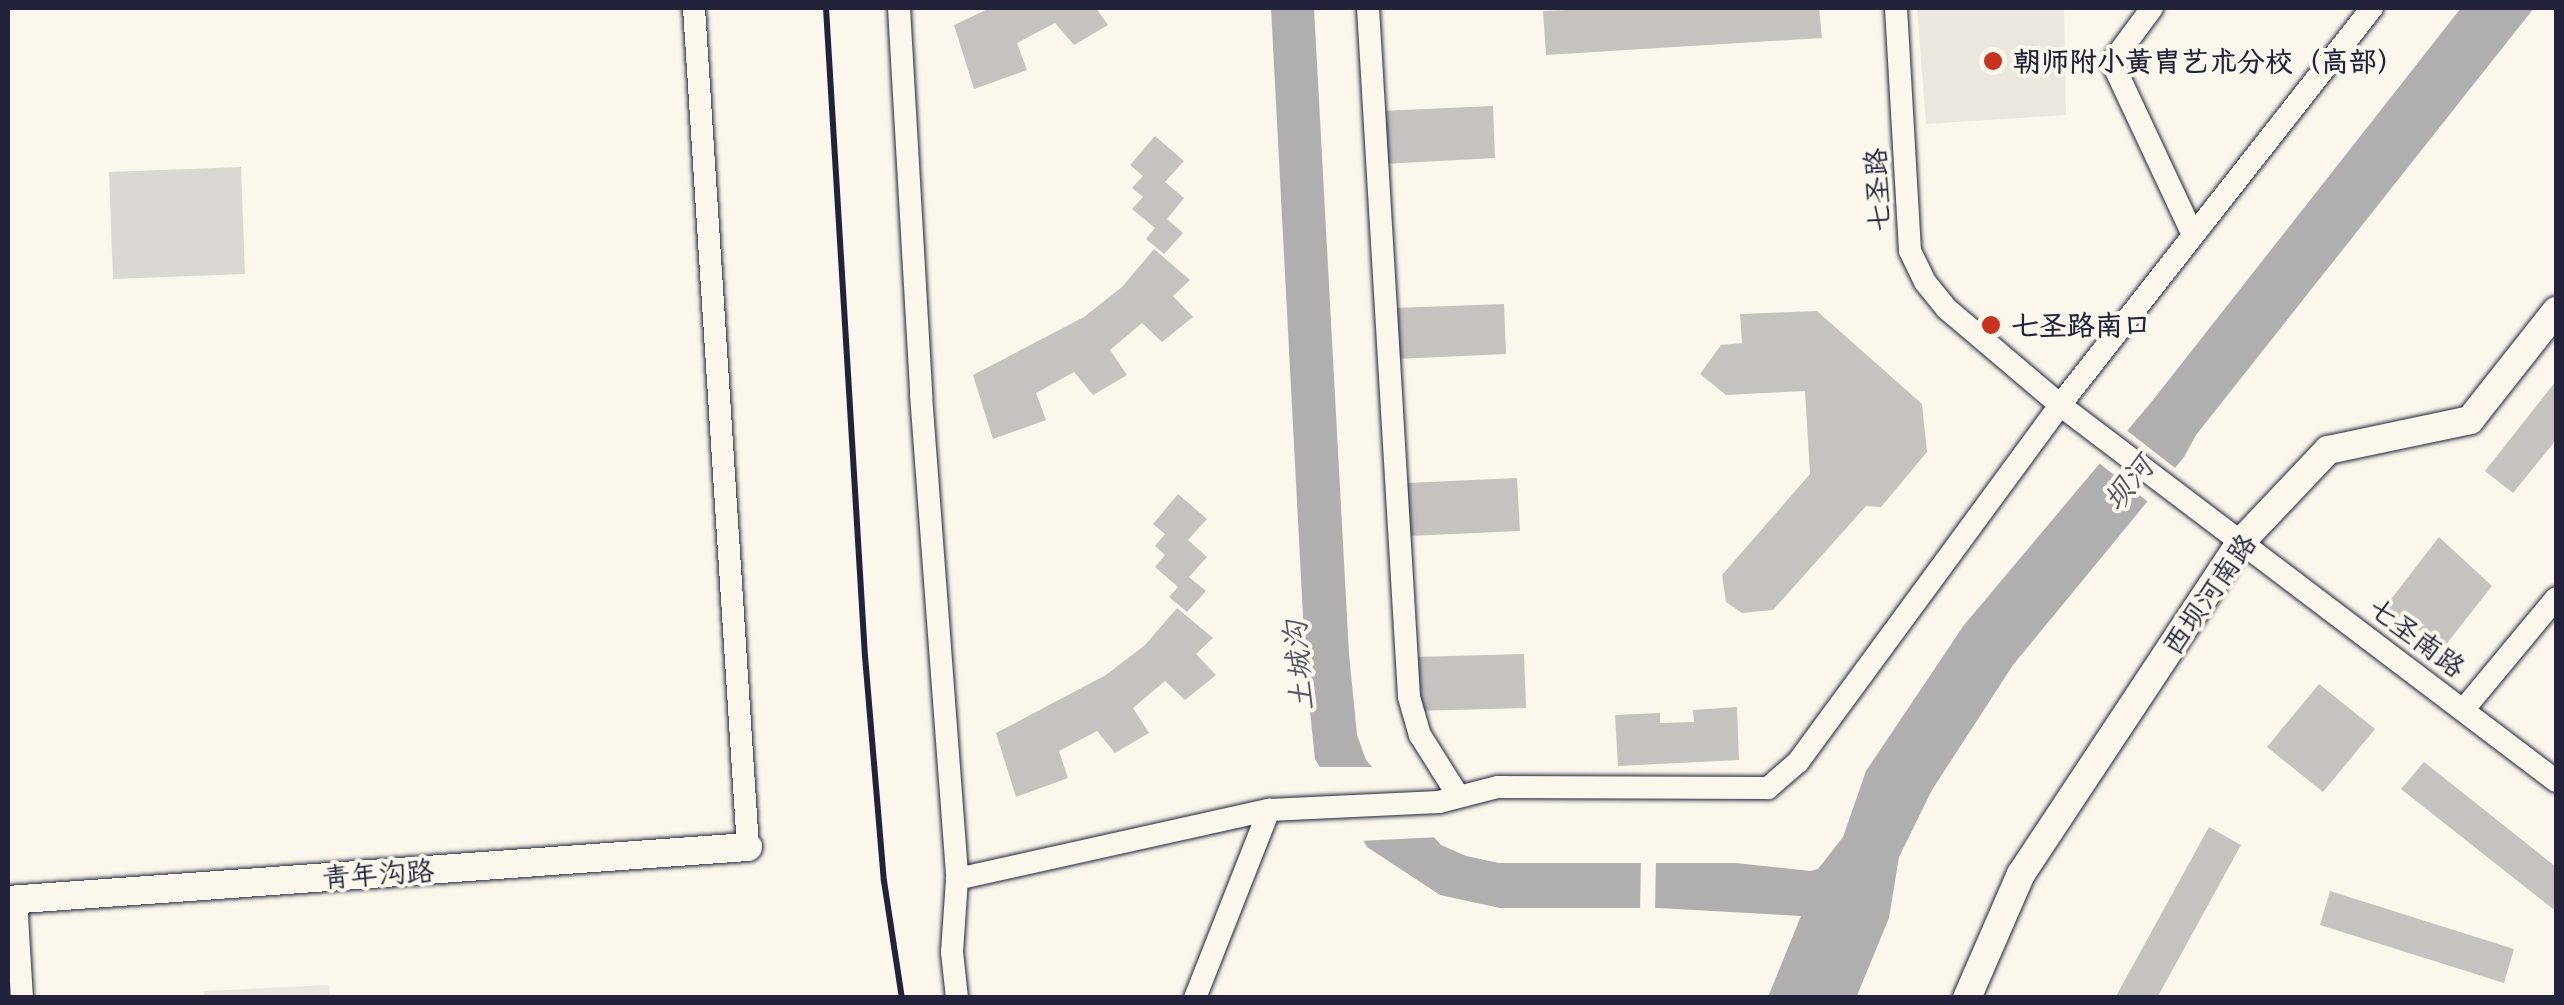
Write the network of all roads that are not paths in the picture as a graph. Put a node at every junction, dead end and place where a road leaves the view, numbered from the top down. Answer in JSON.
{"nodes":[{"id":1,"x":694,"y":8,"type":"edge"},
{"id":2,"x":899,"y":8,"type":"edge"},
{"id":3,"x":1368,"y":8,"type":"edge"},
{"id":4,"x":1896,"y":8,"type":"edge"},
{"id":5,"x":2152,"y":8,"type":"edge"},
{"id":6,"x":2372,"y":8,"type":"edge"},
{"id":7,"x":2193,"y":235,"type":"junction"},
{"id":8,"x":2556,"y":310,"type":"edge"},
{"id":9,"x":2068,"y":411,"type":"junction"},
{"id":10,"x":2207,"y":517,"type":"joint"},
{"id":11,"x":2240,"y":543,"type":"junction"},
{"id":12,"x":2556,"y":598,"type":"edge"},
{"id":13,"x":2464,"y":709,"type":"junction"},
{"id":14,"x":2556,"y":781,"type":"edge"},
{"id":15,"x":1448,"y":798,"type":"junction"},
{"id":16,"x":1268,"y":810,"type":"junction"},
{"id":17,"x":748,"y":847,"type":"joint"},
{"id":18,"x":956,"y":879,"type":"junction"},
{"id":19,"x":12,"y":900,"type":"edge"},
{"id":20,"x":22,"y":998,"type":"edge"},
{"id":21,"x":957,"y":998,"type":"edge"},
{"id":22,"x":1195,"y":998,"type":"edge"},
{"id":23,"x":1967,"y":998,"type":"edge"}],
"edges":[{"from":1,"to":17,"type":"street"},
{"from":2,"to":18,"type":"street"},
{"from":3,"to":15,"type":"street"},
{"from":4,"to":9,"type":"street","name":"七圣路"},
{"from":5,"to":7,"type":"street"},
{"from":6,"to":7,"type":"street"},
{"from":7,"to":9,"type":"street"},
{"from":8,"to":11,"type":"street","name":"西坝河南路"},
{"from":9,"to":10,"type":"street","name":"七圣路"},
{"from":9,"to":15,"type":"street"},
{"from":10,"to":11,"type":"street","name":"七圣南路"},
{"from":11,"to":13,"type":"street","name":"七圣南路"},
{"from":11,"to":23,"type":"street","name":"西坝河南路"},
{"from":12,"to":13,"type":"street"},
{"from":13,"to":14,"type":"street","name":"七圣南路"},
{"from":15,"to":16,"type":"street"},
{"from":16,"to":18,"type":"street"},
{"from":16,"to":22,"type":"street"},
{"from":17,"to":19,"type":"street","name":"青年沟路"},
{"from":18,"to":21,"type":"street"},
{"from":19,"to":20,"type":"street"}]}
